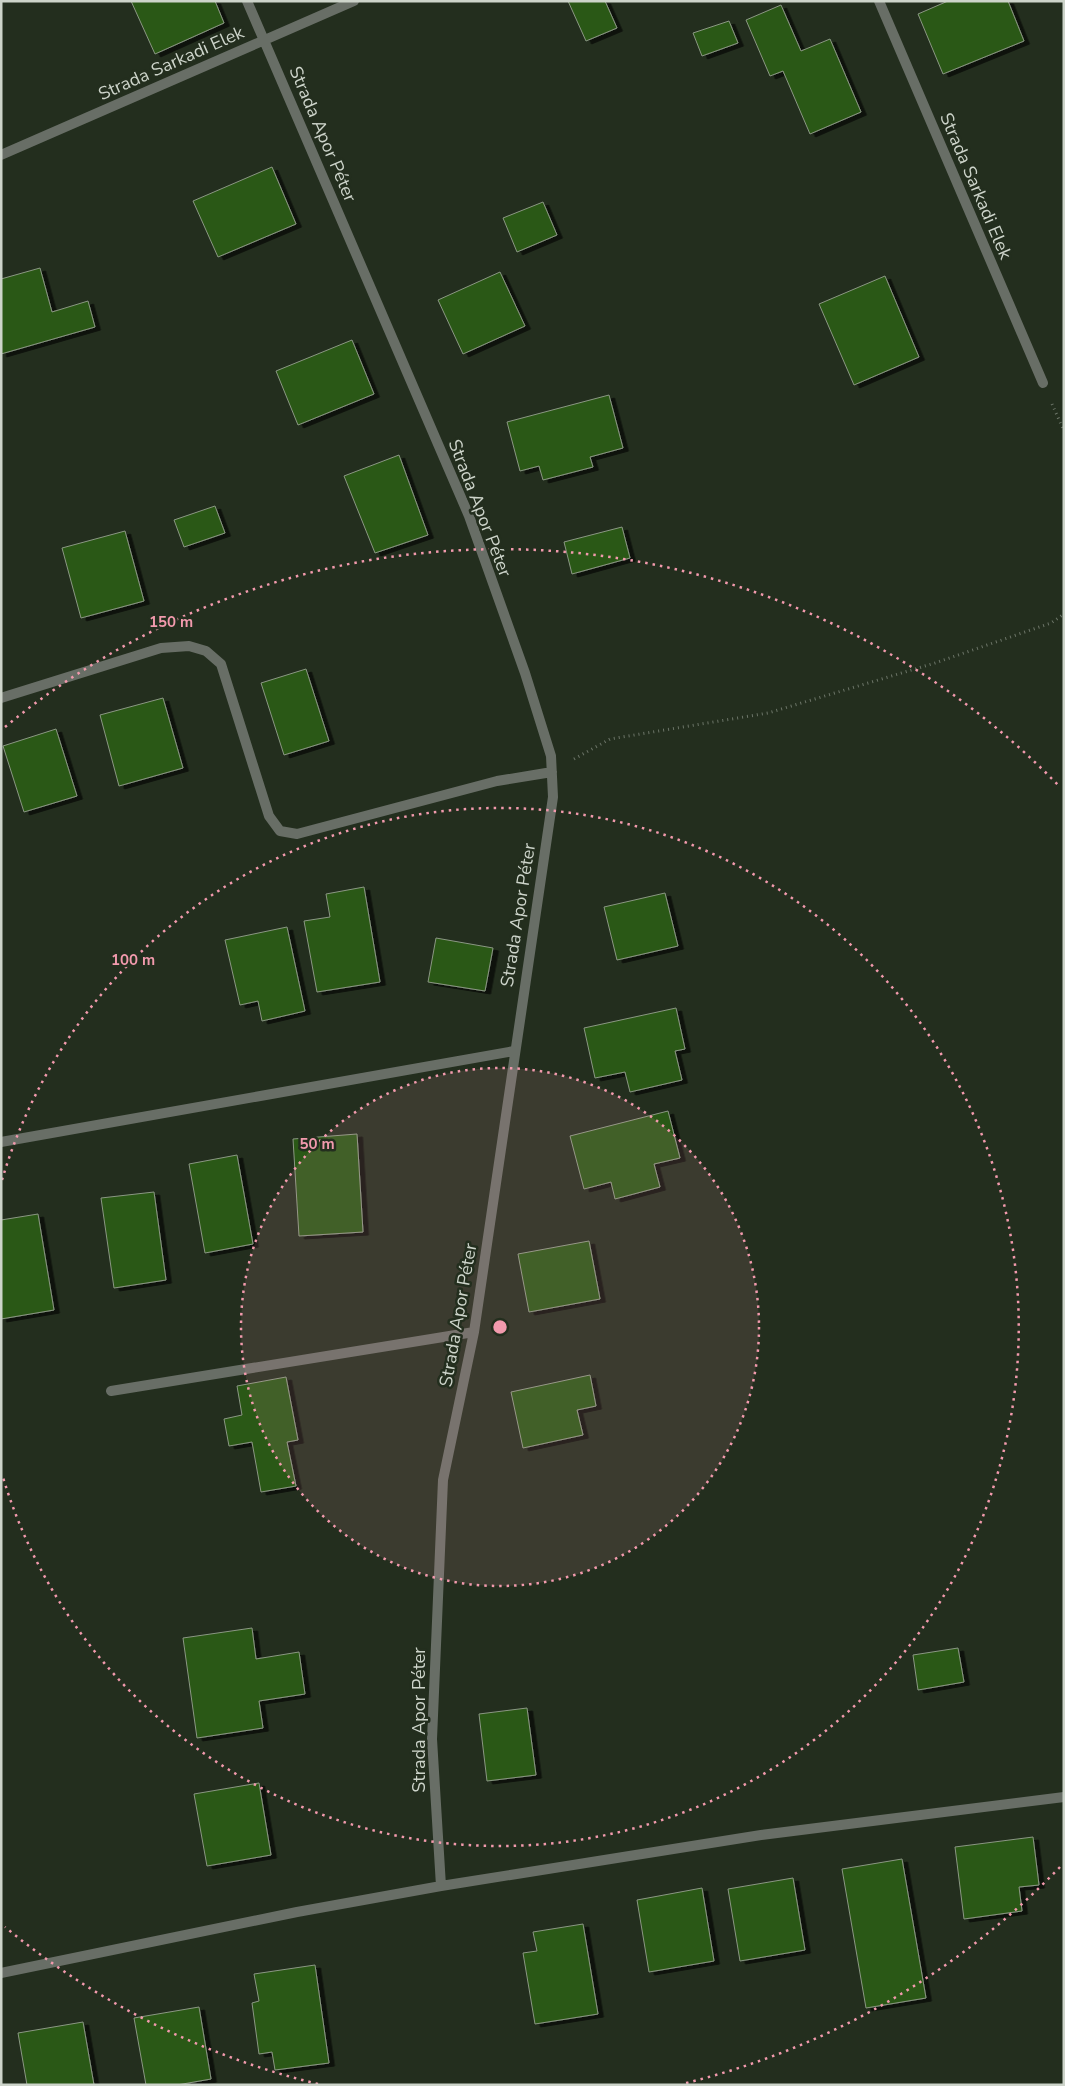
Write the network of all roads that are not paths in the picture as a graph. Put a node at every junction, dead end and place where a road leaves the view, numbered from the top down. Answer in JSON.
{"nodes":[{"id":1,"x":247,"y":1,"type":"edge"},
{"id":2,"x":354,"y":1,"type":"edge"},
{"id":3,"x":879,"y":1,"type":"edge"},
{"id":4,"x":265,"y":40,"type":"junction"},
{"id":5,"x":1,"y":155,"type":"edge"},
{"id":6,"x":1042,"y":383,"type":"road end"},
{"id":7,"x":1,"y":698,"type":"edge"},
{"id":8,"x":552,"y":772,"type":"junction"},
{"id":9,"x":514,"y":1050,"type":"junction"},
{"id":10,"x":1,"y":1142,"type":"edge"},
{"id":11,"x":474,"y":1332,"type":"junction"},
{"id":12,"x":111,"y":1391,"type":"dead end"},
{"id":13,"x":1064,"y":1797,"type":"edge"},
{"id":14,"x":441,"y":1886,"type":"junction"},
{"id":15,"x":1,"y":1973,"type":"edge"}],
"edges":[{"from":1,"to":4,"type":"street","name":"Strada Apor Péter"},
{"from":2,"to":4,"type":"street","name":"Strada Sarkadi Elek"},
{"from":3,"to":6,"type":"street","name":"Strada Sarkadi Elek"},
{"from":4,"to":5,"type":"street","name":"Strada Sarkadi Elek"},
{"from":4,"to":8,"type":"street","name":"Strada Apor Péter"},
{"from":7,"to":8,"type":"street"},
{"from":8,"to":9,"type":"street","name":"Strada Apor Péter"},
{"from":9,"to":10,"type":"street"},
{"from":9,"to":11,"type":"street","name":"Strada Apor Péter"},
{"from":11,"to":12,"type":"street"},
{"from":11,"to":14,"type":"street","name":"Strada Apor Péter"},
{"from":13,"to":14,"type":"street"},
{"from":14,"to":15,"type":"street"}]}
